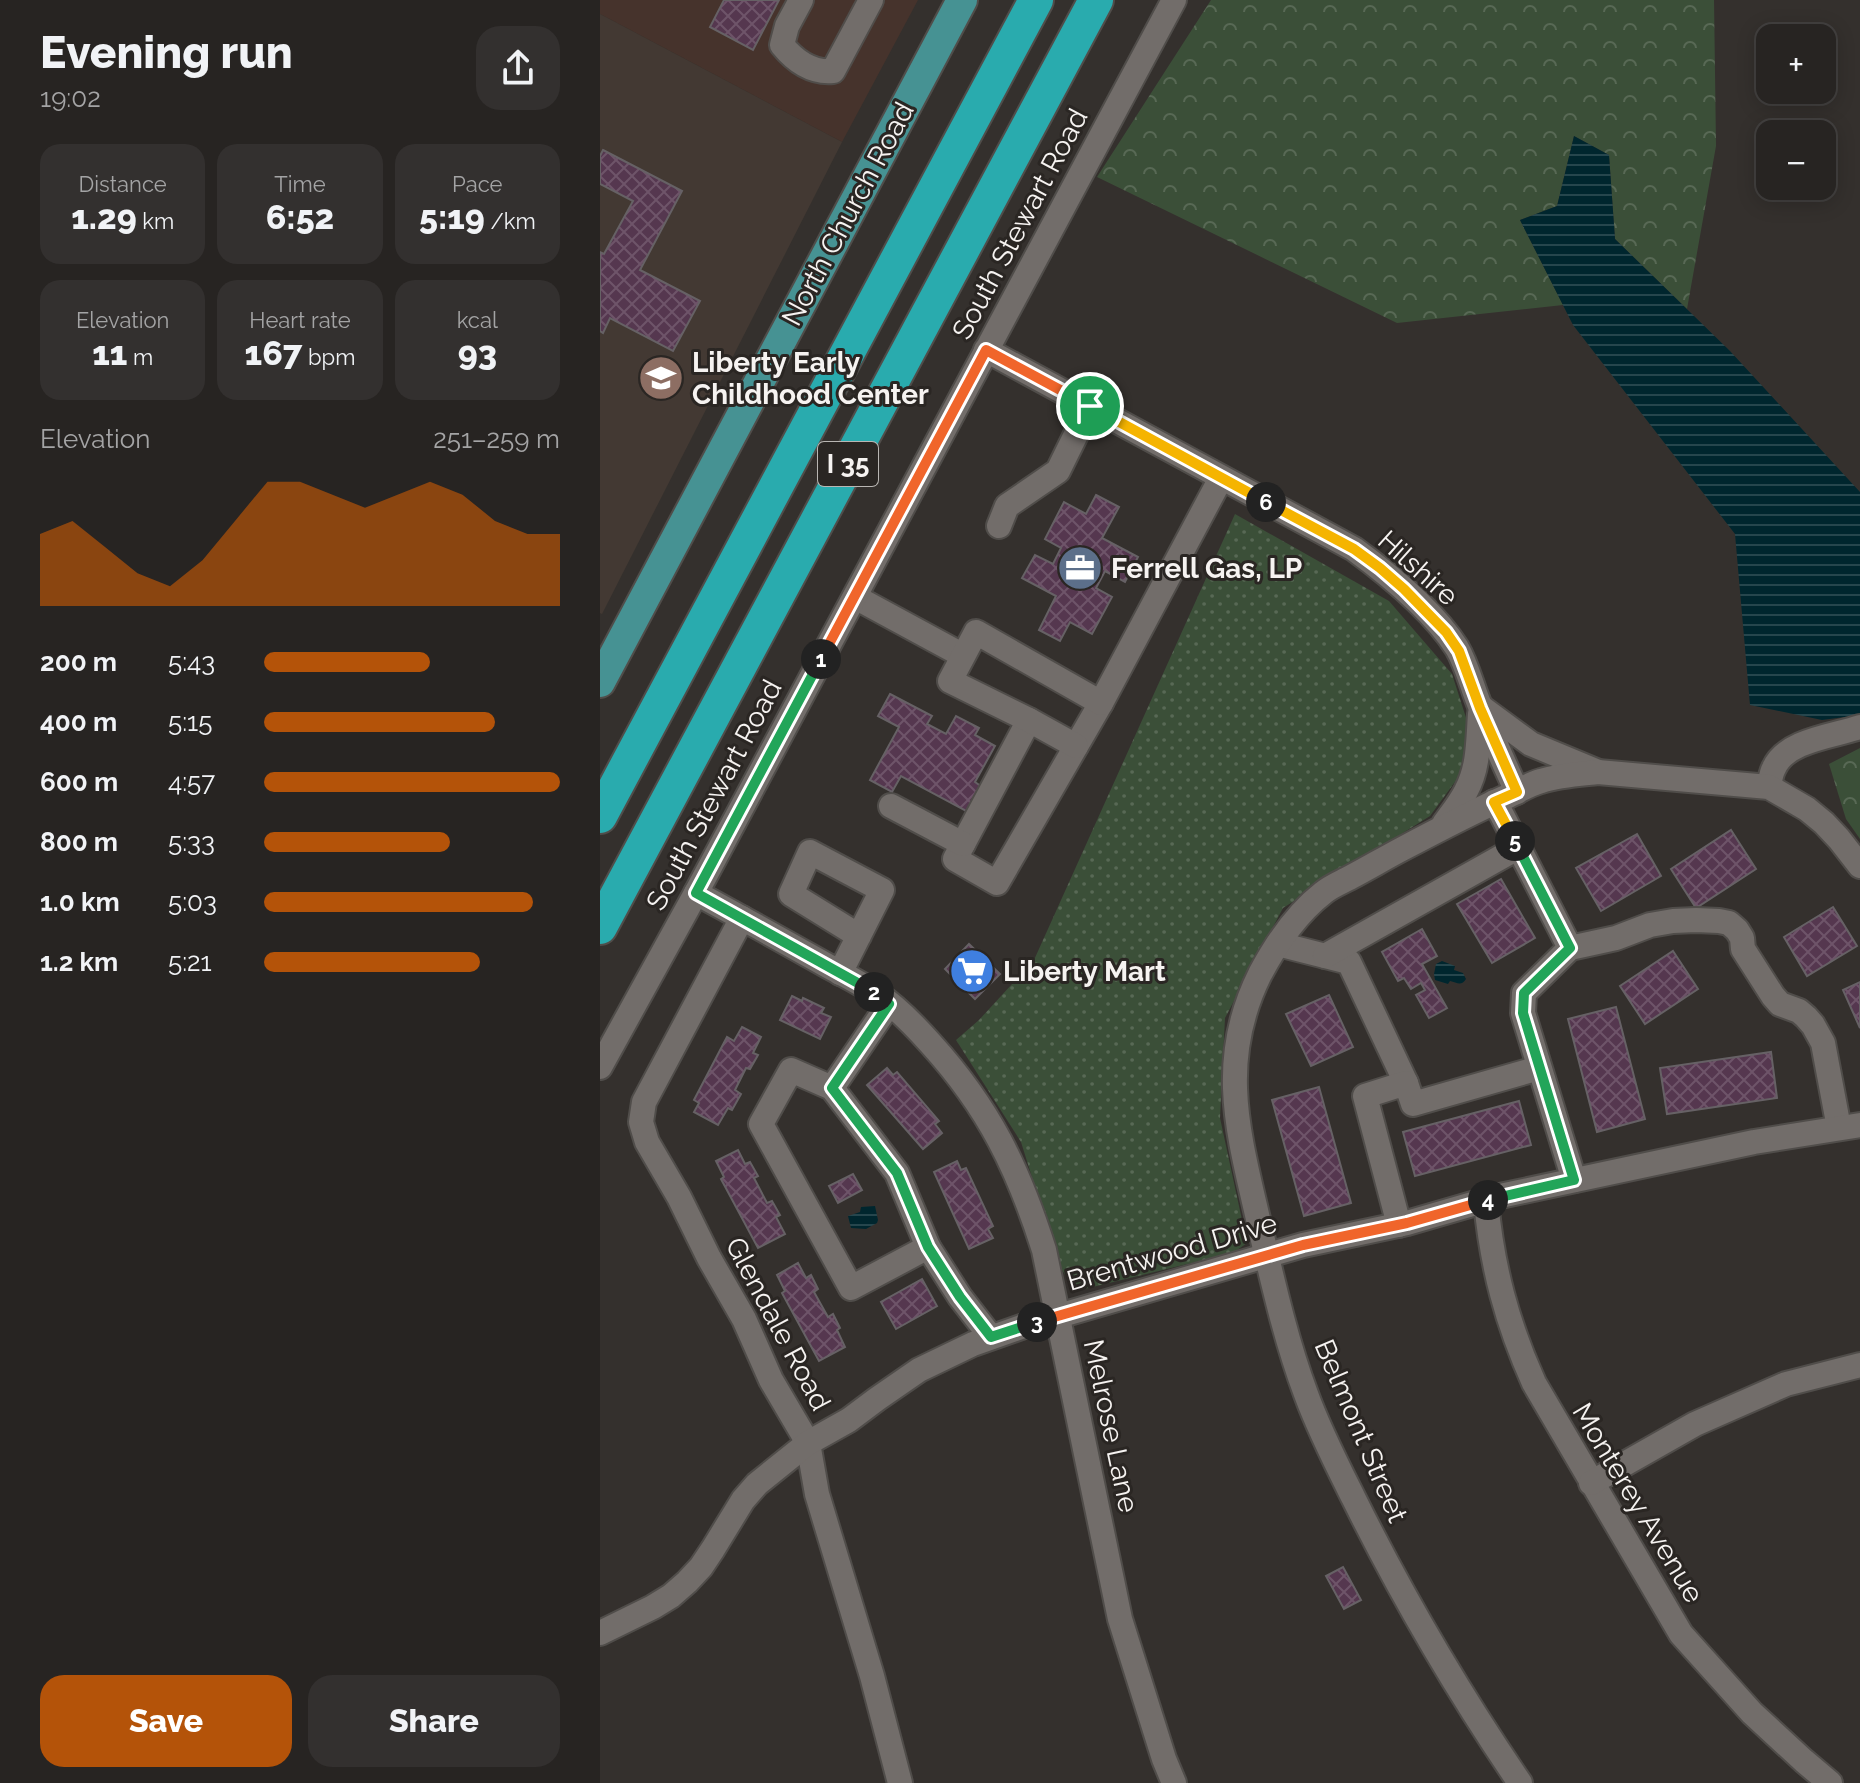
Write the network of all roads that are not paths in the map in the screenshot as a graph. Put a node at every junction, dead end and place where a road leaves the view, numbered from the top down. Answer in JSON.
{"nodes":[{"id":1,"x":801,"y":0,"type":"edge"},
{"id":2,"x":871,"y":0,"type":"edge"},
{"id":3,"x":962,"y":0,"type":"edge"},
{"id":4,"x":1036,"y":0,"type":"edge"},
{"id":5,"x":1096,"y":0,"type":"edge"},
{"id":6,"x":1174,"y":0,"type":"edge"},
{"id":7,"x":986,"y":350,"type":"junction"},
{"id":8,"x":1090,"y":406,"type":"junction"},
{"id":9,"x":1221,"y":478,"type":"junction"},
{"id":10,"x":999,"y":526,"type":"dead end"},
{"id":11,"x":855,"y":597,"type":"junction"},
{"id":12,"x":608,"y":648,"type":"edge"},
{"id":13,"x":962,"y":655,"type":"junction"},
{"id":14,"x":600,"y":682,"type":"edge"},
{"id":15,"x":1101,"y":703,"type":"junction"},
{"id":16,"x":1480,"y":708,"type":"junction"},
{"id":17,"x":1029,"y":720,"type":"junction"},
{"id":18,"x":1860,"y":727,"type":"edge"},
{"id":19,"x":1076,"y":746,"type":"junction"},
{"id":20,"x":1598,"y":772,"type":"junction"},
{"id":21,"x":1769,"y":787,"type":"junction"},
{"id":22,"x":1517,"y":792,"type":"junction"},
{"id":23,"x":1494,"y":802,"type":"junction"},
{"id":24,"x":891,"y":806,"type":"dead end"},
{"id":25,"x":600,"y":816,"type":"edge"},
{"id":26,"x":1441,"y":828,"type":"junction"},
{"id":27,"x":963,"y":844,"type":"junction"},
{"id":28,"x":1519,"y":847,"type":"junction"},
{"id":29,"x":1860,"y":866,"type":"edge"},
{"id":30,"x":696,"y":893,"type":"junction"},
{"id":31,"x":742,"y":918,"type":"junction"},
{"id":32,"x":600,"y":927,"type":"edge"},
{"id":33,"x":859,"y":936,"type":"dead end"},
{"id":34,"x":1278,"y":944,"type":"junction"},
{"id":35,"x":1570,"y":948,"type":"junction"},
{"id":36,"x":1325,"y":956,"type":"junction"},
{"id":37,"x":840,"y":973,"type":"junction"},
{"id":38,"x":889,"y":1004,"type":"junction"},
{"id":39,"x":600,"y":1067,"type":"edge"},
{"id":40,"x":1539,"y":1068,"type":"junction"},
{"id":41,"x":1406,"y":1083,"type":"junction"},
{"id":42,"x":832,"y":1088,"type":"junction"},
{"id":43,"x":1850,"y":1126,"type":"edge"},
{"id":44,"x":1574,"y":1180,"type":"junction"},
{"id":45,"x":1486,"y":1201,"type":"junction"},
{"id":46,"x":1399,"y":1225,"type":"junction"},
{"id":47,"x":928,"y":1247,"type":"junction"},
{"id":48,"x":1267,"y":1256,"type":"junction"},
{"id":49,"x":1058,"y":1317,"type":"junction"},
{"id":50,"x":991,"y":1337,"type":"junction"},
{"id":51,"x":1860,"y":1365,"type":"edge"},
{"id":52,"x":808,"y":1443,"type":"junction"},
{"id":53,"x":1591,"y":1483,"type":"junction"},
{"id":54,"x":600,"y":1633,"type":"edge"},
{"id":55,"x":900,"y":1783,"type":"edge"},
{"id":56,"x":1174,"y":1783,"type":"edge"},
{"id":57,"x":1520,"y":1783,"type":"edge"},
{"id":58,"x":1830,"y":1783,"type":"edge"}],
"edges":[{"from":1,"to":2,"type":"street"},
{"from":3,"to":12,"type":"main road","name":"North Church Road"},
{"from":4,"to":25,"type":"highway","number":"I 35"},
{"from":5,"to":32,"type":"highway","number":"I 35"},
{"from":6,"to":7,"type":"street","name":"South Stewart Road"},
{"from":7,"to":8,"type":"street","name":"Hilshire"},
{"from":7,"to":11,"type":"street","name":"South Stewart Road"},
{"from":8,"to":9,"type":"street","name":"Hilshire"},
{"from":8,"to":10,"type":"street"},
{"from":9,"to":15,"type":"street"},
{"from":9,"to":16,"type":"street","name":"Hilshire"},
{"from":11,"to":13,"type":"street"},
{"from":11,"to":30,"type":"street","name":"South Stewart Road"},
{"from":12,"to":14,"type":"main road","name":"North Church Road"},
{"from":13,"to":15,"type":"street"},
{"from":13,"to":17,"type":"street"},
{"from":15,"to":19,"type":"street"},
{"from":16,"to":20,"type":"street"},
{"from":16,"to":22,"type":"street","name":"Hilshire"},
{"from":16,"to":26,"type":"street","name":"Belmont Street"},
{"from":17,"to":19,"type":"street"},
{"from":17,"to":27,"type":"street"},
{"from":18,"to":21,"type":"street"},
{"from":19,"to":27,"type":"street"},
{"from":20,"to":21,"type":"street","name":"Belmont Street"},
{"from":20,"to":22,"type":"street","name":"Belmont Street"},
{"from":21,"to":29,"type":"street"},
{"from":22,"to":23,"type":"street","name":"Belmont Street"},
{"from":23,"to":26,"type":"street","name":"Belmont Street"},
{"from":23,"to":28,"type":"street"},
{"from":24,"to":27,"type":"street"},
{"from":26,"to":34,"type":"street","name":"Belmont Street"},
{"from":28,"to":35,"type":"street"},
{"from":28,"to":36,"type":"street"},
{"from":30,"to":31,"type":"street","name":"Melrose Lane"},
{"from":30,"to":39,"type":"street","name":"South Stewart Road"},
{"from":31,"to":37,"type":"street","name":"Melrose Lane"},
{"from":31,"to":52,"type":"street","name":"Glendale Road"},
{"from":33,"to":37,"type":"street"},
{"from":34,"to":36,"type":"street"},
{"from":34,"to":48,"type":"street","name":"Belmont Street"},
{"from":35,"to":40,"type":"street"},
{"from":35,"to":43,"type":"street"},
{"from":36,"to":41,"type":"street"},
{"from":37,"to":38,"type":"street","name":"Melrose Lane"},
{"from":38,"to":42,"type":"street"},
{"from":38,"to":49,"type":"street","name":"Melrose Lane"},
{"from":40,"to":41,"type":"street"},
{"from":40,"to":44,"type":"street"},
{"from":41,"to":46,"type":"street"},
{"from":42,"to":47,"type":"street"},
{"from":42,"to":47,"type":"street"},
{"from":43,"to":44,"type":"street","name":"Brentwood Drive"},
{"from":44,"to":45,"type":"street","name":"Brentwood Drive"},
{"from":45,"to":46,"type":"street","name":"Brentwood Drive"},
{"from":45,"to":53,"type":"street","name":"Monterey Avenue"},
{"from":46,"to":48,"type":"street","name":"Brentwood Drive"},
{"from":47,"to":50,"type":"street"},
{"from":48,"to":49,"type":"street","name":"Brentwood Drive"},
{"from":48,"to":57,"type":"street","name":"Belmont Street"},
{"from":49,"to":50,"type":"street","name":"Brentwood Drive"},
{"from":49,"to":56,"type":"street","name":"Melrose Lane"},
{"from":50,"to":52,"type":"street","name":"Brentwood Drive"},
{"from":51,"to":53,"type":"street"},
{"from":52,"to":54,"type":"street","name":"Brentwood Drive"},
{"from":52,"to":55,"type":"street","name":"Glendale Road"},
{"from":53,"to":58,"type":"street","name":"Monterey Avenue"}]}
